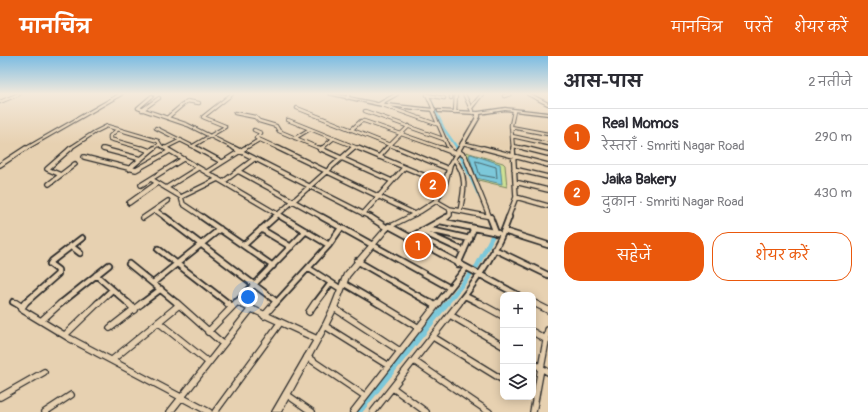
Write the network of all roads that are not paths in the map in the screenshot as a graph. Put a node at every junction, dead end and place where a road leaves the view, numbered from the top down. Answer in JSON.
{"nodes":[{"id":1,"x":435,"y":110,"type":"edge"},
{"id":2,"x":514,"y":110,"type":"edge"},
{"id":3,"x":92,"y":111,"type":"edge"},
{"id":4,"x":144,"y":111,"type":"edge"},
{"id":5,"x":175,"y":111,"type":"edge"},
{"id":6,"x":211,"y":111,"type":"edge"},
{"id":7,"x":303,"y":111,"type":"edge"},
{"id":8,"x":365,"y":111,"type":"dead end"},
{"id":9,"x":398,"y":111,"type":"edge"},
{"id":10,"x":441,"y":111,"type":"edge"},
{"id":11,"x":499,"y":111,"type":"edge"},
{"id":12,"x":508,"y":111,"type":"edge"},
{"id":13,"x":518,"y":111,"type":"edge"},
{"id":14,"x":519,"y":111,"type":"edge"},
{"id":15,"x":235,"y":112,"type":"dead end"},
{"id":16,"x":455,"y":112,"type":"joint"},
{"id":17,"x":462,"y":113,"type":"junction"},
{"id":18,"x":473,"y":113,"type":"joint"},
{"id":19,"x":546,"y":114,"type":"edge"},
{"id":20,"x":168,"y":117,"type":"junction"},
{"id":21,"x":477,"y":117,"type":"junction"},
{"id":22,"x":288,"y":120,"type":"dead end"},
{"id":23,"x":438,"y":125,"type":"junction"},
{"id":24,"x":409,"y":126,"type":"junction"},
{"id":25,"x":511,"y":127,"type":"junction"},
{"id":26,"x":156,"y":128,"type":"dead end"},
{"id":27,"x":118,"y":129,"type":"junction"},
{"id":28,"x":310,"y":129,"type":"junction"},
{"id":29,"x":254,"y":130,"type":"dead end"},
{"id":30,"x":351,"y":130,"type":"junction"},
{"id":31,"x":401,"y":134,"type":"junction"},
{"id":32,"x":548,"y":134,"type":"edge"},
{"id":33,"x":209,"y":136,"type":"junction"},
{"id":34,"x":512,"y":136,"type":"junction"},
{"id":35,"x":295,"y":138,"type":"junction"},
{"id":36,"x":334,"y":138,"type":"junction"},
{"id":37,"x":181,"y":140,"type":"junction"},
{"id":38,"x":259,"y":140,"type":"junction"},
{"id":39,"x":446,"y":140,"type":"junction"},
{"id":40,"x":462,"y":143,"type":"junction"},
{"id":41,"x":160,"y":144,"type":"junction"},
{"id":42,"x":548,"y":144,"type":"edge"},
{"id":43,"x":390,"y":145,"type":"junction"},
{"id":44,"x":193,"y":146,"type":"junction"},
{"id":45,"x":513,"y":146,"type":"junction"},
{"id":46,"x":355,"y":147,"type":"junction"},
{"id":47,"x":165,"y":148,"type":"junction"},
{"id":48,"x":103,"y":149,"type":"dead end"},
{"id":49,"x":548,"y":149,"type":"edge"},
{"id":50,"x":320,"y":150,"type":"junction"},
{"id":51,"x":150,"y":151,"type":"junction"},
{"id":52,"x":170,"y":151,"type":"junction"},
{"id":53,"x":239,"y":152,"type":"junction"},
{"id":54,"x":455,"y":152,"type":"junction"},
{"id":55,"x":548,"y":154,"type":"edge"},
{"id":56,"x":84,"y":157,"type":"dead end"},
{"id":57,"x":379,"y":157,"type":"junction"},
{"id":58,"x":514,"y":157,"type":"junction"},
{"id":59,"x":141,"y":159,"type":"junction"},
{"id":60,"x":183,"y":159,"type":"junction"},
{"id":61,"x":254,"y":159,"type":"junction"},
{"id":62,"x":341,"y":159,"type":"junction"},
{"id":63,"x":454,"y":159,"type":"junction"},
{"id":64,"x":222,"y":162,"type":"junction"},
{"id":65,"x":75,"y":164,"type":"dead end"},
{"id":66,"x":0,"y":165,"type":"edge"},
{"id":67,"x":548,"y":165,"type":"edge"},
{"id":68,"x":198,"y":168,"type":"junction"},
{"id":69,"x":404,"y":168,"type":"junction"},
{"id":70,"x":130,"y":169,"type":"junction"},
{"id":71,"x":449,"y":169,"type":"junction"},
{"id":72,"x":514,"y":169,"type":"junction"},
{"id":73,"x":238,"y":171,"type":"junction"},
{"id":74,"x":207,"y":172,"type":"junction"},
{"id":75,"x":326,"y":172,"type":"junction"},
{"id":76,"x":61,"y":175,"type":"junction"},
{"id":77,"x":548,"y":177,"type":"edge"},
{"id":78,"x":151,"y":179,"type":"junction"},
{"id":79,"x":218,"y":179,"type":"junction"},
{"id":80,"x":392,"y":181,"type":"junction"},
{"id":81,"x":223,"y":182,"type":"junction"},
{"id":82,"x":515,"y":182,"type":"junction"},
{"id":83,"x":157,"y":183,"type":"junction"},
{"id":84,"x":49,"y":184,"type":"dead end"},
{"id":85,"x":445,"y":184,"type":"junction"},
{"id":86,"x":141,"y":185,"type":"dead end"},
{"id":87,"x":310,"y":187,"type":"junction"},
{"id":88,"x":166,"y":188,"type":"junction"},
{"id":89,"x":548,"y":190,"type":"edge"},
{"id":90,"x":181,"y":197,"type":"junction"},
{"id":91,"x":378,"y":197,"type":"junction"},
{"id":92,"x":516,"y":197,"type":"junction"},
{"id":93,"x":168,"y":201,"type":"dead end"},
{"id":94,"x":293,"y":201,"type":"junction"},
{"id":95,"x":436,"y":201,"type":"junction"},
{"id":96,"x":129,"y":203,"type":"dead end"},
{"id":97,"x":548,"y":206,"type":"edge"},
{"id":98,"x":450,"y":208,"type":"junction"},
{"id":99,"x":155,"y":210,"type":"junction"},
{"id":100,"x":460,"y":211,"type":"junction"},
{"id":101,"x":278,"y":214,"type":"junction"},
{"id":102,"x":363,"y":214,"type":"junction"},
{"id":103,"x":415,"y":214,"type":"junction"},
{"id":104,"x":491,"y":217,"type":"junction"},
{"id":105,"x":142,"y":218,"type":"dead end"},
{"id":106,"x":440,"y":221,"type":"junction"},
{"id":107,"x":388,"y":227,"type":"junction"},
{"id":108,"x":341,"y":228,"type":"junction"},
{"id":109,"x":474,"y":228,"type":"junction"},
{"id":110,"x":220,"y":229,"type":"junction"},
{"id":111,"x":261,"y":229,"type":"junction"},
{"id":112,"x":423,"y":230,"type":"junction"},
{"id":113,"x":306,"y":231,"type":"junction"},
{"id":114,"x":496,"y":233,"type":"junction"},
{"id":115,"x":503,"y":233,"type":"junction"},
{"id":116,"x":82,"y":238,"type":"dead end"},
{"id":117,"x":409,"y":238,"type":"junction"},
{"id":118,"x":470,"y":239,"type":"junction"},
{"id":119,"x":372,"y":243,"type":"junction"},
{"id":120,"x":201,"y":245,"type":"junction"},
{"id":121,"x":244,"y":245,"type":"junction"},
{"id":122,"x":329,"y":245,"type":"junction"},
{"id":123,"x":548,"y":245,"type":"edge"},
{"id":124,"x":71,"y":246,"type":"junction"},
{"id":125,"x":291,"y":248,"type":"junction"},
{"id":126,"x":158,"y":249,"type":"dead end"},
{"id":127,"x":494,"y":249,"type":"junction"},
{"id":128,"x":464,"y":251,"type":"junction"},
{"id":129,"x":80,"y":253,"type":"dead end"},
{"id":130,"x":357,"y":261,"type":"junction"},
{"id":131,"x":129,"y":264,"type":"dead end"},
{"id":132,"x":177,"y":264,"type":"junction"},
{"id":133,"x":458,"y":264,"type":"junction"},
{"id":134,"x":109,"y":265,"type":"dead end"},
{"id":135,"x":274,"y":266,"type":"junction"},
{"id":136,"x":308,"y":268,"type":"junction"},
{"id":137,"x":466,"y":268,"type":"junction"},
{"id":138,"x":96,"y":275,"type":"junction"},
{"id":139,"x":480,"y":275,"type":"junction"},
{"id":140,"x":548,"y":275,"type":"edge"},
{"id":141,"x":154,"y":283,"type":"junction"},
{"id":142,"x":331,"y":283,"type":"junction"},
{"id":143,"x":254,"y":285,"type":"junction"},
{"id":144,"x":342,"y":286,"type":"junction"},
{"id":145,"x":450,"y":288,"type":"junction"},
{"id":146,"x":161,"y":289,"type":"junction"},
{"id":147,"x":112,"y":290,"type":"junction"},
{"id":148,"x":512,"y":292,"type":"edge"},
{"id":149,"x":465,"y":296,"type":"junction"},
{"id":150,"x":14,"y":302,"type":"dead end"},
{"id":151,"x":236,"y":302,"type":"junction"},
{"id":152,"x":277,"y":302,"type":"junction"},
{"id":153,"x":536,"y":304,"type":"edge"},
{"id":154,"x":179,"y":305,"type":"junction"},
{"id":155,"x":435,"y":306,"type":"junction"},
{"id":156,"x":22,"y":307,"type":"junction"},
{"id":157,"x":232,"y":307,"type":"junction"},
{"id":158,"x":334,"y":308,"type":"junction"},
{"id":159,"x":135,"y":310,"type":"junction"},
{"id":160,"x":250,"y":310,"type":"junction"},
{"id":161,"x":548,"y":310,"type":"edge"},
{"id":162,"x":309,"y":312,"type":"dead end"},
{"id":163,"x":500,"y":314,"type":"edge"},
{"id":164,"x":450,"y":315,"type":"junction"},
{"id":165,"x":264,"y":316,"type":"junction"},
{"id":166,"x":41,"y":321,"type":"junction"},
{"id":167,"x":158,"y":322,"type":"junction"},
{"id":168,"x":280,"y":323,"type":"junction"},
{"id":169,"x":325,"y":326,"type":"junction"},
{"id":170,"x":110,"y":328,"type":"dead end"},
{"id":171,"x":419,"y":328,"type":"junction"},
{"id":172,"x":548,"y":330,"type":"edge"},
{"id":173,"x":208,"y":332,"type":"junction"},
{"id":174,"x":536,"y":334,"type":"edge"},
{"id":175,"x":65,"y":336,"type":"junction"},
{"id":176,"x":433,"y":337,"type":"junction"},
{"id":177,"x":317,"y":340,"type":"junction"},
{"id":178,"x":547,"y":340,"type":"edge"},
{"id":179,"x":223,"y":344,"type":"junction"},
{"id":180,"x":500,"y":344,"type":"edge"},
{"id":181,"x":400,"y":351,"type":"junction"},
{"id":182,"x":307,"y":357,"type":"junction"},
{"id":183,"x":112,"y":360,"type":"junction"},
{"id":184,"x":414,"y":361,"type":"junction"},
{"id":185,"x":208,"y":362,"type":"junction"},
{"id":186,"x":535,"y":364,"type":"edge"},
{"id":187,"x":389,"y":366,"type":"junction"},
{"id":188,"x":541,"y":368,"type":"junction"},
{"id":189,"x":44,"y":372,"type":"dead end"},
{"id":190,"x":548,"y":372,"type":"edge"},
{"id":191,"x":500,"y":378,"type":"edge"},
{"id":192,"x":536,"y":387,"type":"edge"},
{"id":193,"x":393,"y":388,"type":"junction"},
{"id":194,"x":286,"y":394,"type":"junction"},
{"id":195,"x":72,"y":395,"type":"dead end"},
{"id":196,"x":181,"y":396,"type":"junction"},
{"id":197,"x":365,"y":396,"type":"junction"},
{"id":198,"x":0,"y":397,"type":"edge"},
{"id":199,"x":533,"y":400,"type":"edge"},
{"id":200,"x":45,"y":412,"type":"edge"},
{"id":201,"x":170,"y":412,"type":"edge"},
{"id":202,"x":209,"y":412,"type":"edge"},
{"id":203,"x":215,"y":412,"type":"edge"},
{"id":204,"x":276,"y":412,"type":"edge"},
{"id":205,"x":312,"y":412,"type":"edge"},
{"id":206,"x":353,"y":412,"type":"edge"},
{"id":207,"x":373,"y":412,"type":"edge"},
{"id":208,"x":426,"y":412,"type":"edge"},
{"id":209,"x":489,"y":412,"type":"edge"},
{"id":210,"x":533,"y":412,"type":"edge"}],
"edges":[{"from":1,"to":23,"type":"street"},
{"from":2,"to":25,"type":"street"},
{"from":3,"to":66,"type":"street"},
{"from":4,"to":20,"type":"street"},
{"from":5,"to":20,"type":"street"},
{"from":6,"to":33,"type":"street"},
{"from":7,"to":30,"type":"street"},
{"from":8,"to":24,"type":"street"},
{"from":9,"to":23,"type":"street"},
{"from":10,"to":16,"type":"main road"},
{"from":11,"to":21,"type":"main road"},
{"from":12,"to":21,"type":"main road"},
{"from":13,"to":19,"type":"main road"},
{"from":14,"to":19,"type":"main road"},
{"from":15,"to":35,"type":"street"},
{"from":16,"to":17,"type":"main road"},
{"from":17,"to":18,"type":"main road"},
{"from":17,"to":21,"type":"main road"},
{"from":18,"to":21,"type":"main road"},
{"from":20,"to":33,"type":"street"},
{"from":21,"to":40,"type":"main road"},
{"from":22,"to":28,"type":"street"},
{"from":23,"to":39,"type":"street"},
{"from":24,"to":31,"type":"street"},
{"from":24,"to":39,"type":"street"},
{"from":25,"to":32,"type":"street"},
{"from":25,"to":34,"type":"street"},
{"from":26,"to":37,"type":"street"},
{"from":27,"to":41,"type":"street"},
{"from":27,"to":51,"type":"street"},
{"from":27,"to":76,"type":"street"},
{"from":28,"to":35,"type":"street"},
{"from":28,"to":36,"type":"street"},
{"from":29,"to":38,"type":"street"},
{"from":30,"to":31,"type":"street"},
{"from":30,"to":43,"type":"street"},
{"from":31,"to":43,"type":"street"},
{"from":31,"to":54,"type":"street"},
{"from":33,"to":44,"type":"street"},
{"from":33,"to":53,"type":"street"},
{"from":34,"to":42,"type":"street"},
{"from":34,"to":45,"type":"street"},
{"from":35,"to":50,"type":"street"},
{"from":36,"to":46,"type":"street"},
{"from":36,"to":50,"type":"street"},
{"from":37,"to":44,"type":"street"},
{"from":37,"to":47,"type":"street"},
{"from":38,"to":53,"type":"street"},
{"from":38,"to":75,"type":"street"},
{"from":39,"to":54,"type":"street"},
{"from":40,"to":54,"type":"main road"},
{"from":40,"to":58,"type":"street"},
{"from":41,"to":47,"type":"street"},
{"from":41,"to":51,"type":"street"},
{"from":42,"to":49,"type":"street"},
{"from":43,"to":57,"type":"street"},
{"from":43,"to":71,"type":"street"},
{"from":44,"to":64,"type":"street"},
{"from":45,"to":55,"type":"street"},
{"from":45,"to":58,"type":"street"},
{"from":46,"to":57,"type":"street"},
{"from":46,"to":62,"type":"street"},
{"from":47,"to":52,"type":"street"},
{"from":48,"to":59,"type":"street"},
{"from":50,"to":62,"type":"street"},
{"from":51,"to":59,"type":"street"},
{"from":52,"to":60,"type":"street"},
{"from":52,"to":70,"type":"street"},
{"from":53,"to":61,"type":"street"},
{"from":53,"to":64,"type":"street"},
{"from":54,"to":63,"type":"main road"},
{"from":54,"to":104,"type":"street"},
{"from":56,"to":70,"type":"street"},
{"from":57,"to":69,"type":"street"},
{"from":58,"to":67,"type":"street"},
{"from":58,"to":72,"type":"street"},
{"from":59,"to":70,"type":"street"},
{"from":60,"to":68,"type":"street"},
{"from":60,"to":78,"type":"street"},
{"from":61,"to":73,"type":"street"},
{"from":61,"to":87,"type":"street"},
{"from":62,"to":75,"type":"street"},
{"from":62,"to":80,"type":"street"},
{"from":63,"to":71,"type":"main road"},
{"from":63,"to":100,"type":"street"},
{"from":64,"to":74,"type":"street"},
{"from":65,"to":76,"type":"street"},
{"from":68,"to":74,"type":"street"},
{"from":68,"to":88,"type":"street"},
{"from":69,"to":80,"type":"street"},
{"from":69,"to":85,"type":"street"},
{"from":71,"to":85,"type":"main road"},
{"from":72,"to":77,"type":"street"},
{"from":72,"to":82,"type":"street"},
{"from":73,"to":81,"type":"street"},
{"from":73,"to":94,"type":"street"},
{"from":74,"to":79,"type":"street"},
{"from":75,"to":87,"type":"street"},
{"from":75,"to":91,"type":"street"},
{"from":76,"to":84,"type":"street"},
{"from":78,"to":83,"type":"street"},
{"from":78,"to":86,"type":"street"},
{"from":79,"to":81,"type":"street"},
{"from":79,"to":90,"type":"street"},
{"from":80,"to":91,"type":"street"},
{"from":81,"to":101,"type":"street"},
{"from":82,"to":89,"type":"street"},
{"from":82,"to":92,"type":"street"},
{"from":83,"to":88,"type":"street"},
{"from":83,"to":96,"type":"street"},
{"from":85,"to":95,"type":"main road"},
{"from":87,"to":94,"type":"street"},
{"from":87,"to":102,"type":"street"},
{"from":88,"to":90,"type":"street"},
{"from":90,"to":110,"type":"street"},
{"from":91,"to":102,"type":"street"},
{"from":91,"to":103,"type":"street"},
{"from":92,"to":97,"type":"street"},
{"from":92,"to":115,"type":"street"},
{"from":93,"to":99,"type":"street"},
{"from":94,"to":101,"type":"street"},
{"from":94,"to":108,"type":"street"},
{"from":95,"to":98,"type":"street"},
{"from":95,"to":103,"type":"main road"},
{"from":98,"to":100,"type":"street"},
{"from":98,"to":106,"type":"street"},
{"from":99,"to":105,"type":"street"},
{"from":99,"to":120,"type":"street"},
{"from":100,"to":104,"type":"street"},
{"from":101,"to":111,"type":"street"},
{"from":101,"to":113,"type":"street"},
{"from":102,"to":107,"type":"street"},
{"from":103,"to":107,"type":"main road"},
{"from":104,"to":114,"type":"street"},
{"from":106,"to":109,"type":"street"},
{"from":106,"to":112,"type":"street"},
{"from":107,"to":117,"type":"street"},
{"from":107,"to":119,"type":"main road"},
{"from":108,"to":119,"type":"street"},
{"from":108,"to":122,"type":"street"},
{"from":109,"to":114,"type":"street"},
{"from":109,"to":118,"type":"street"},
{"from":110,"to":120,"type":"street"},
{"from":110,"to":121,"type":"street"},
{"from":111,"to":121,"type":"street"},
{"from":111,"to":125,"type":"street"},
{"from":112,"to":117,"type":"street"},
{"from":112,"to":118,"type":"street"},
{"from":112,"to":128,"type":"street"},
{"from":113,"to":122,"type":"street"},
{"from":113,"to":125,"type":"street"},
{"from":114,"to":115,"type":"street"},
{"from":115,"to":123,"type":"street"},
{"from":115,"to":127,"type":"street"},
{"from":116,"to":124,"type":"street"},
{"from":117,"to":133,"type":"street"},
{"from":118,"to":128,"type":"street"},
{"from":119,"to":130,"type":"main road"},
{"from":119,"to":145,"type":"street"},
{"from":120,"to":132,"type":"street"},
{"from":120,"to":143,"type":"street"},
{"from":121,"to":135,"type":"street"},
{"from":122,"to":136,"type":"street"},
{"from":124,"to":129,"type":"street"},
{"from":124,"to":156,"type":"street"},
{"from":125,"to":135,"type":"street"},
{"from":126,"to":132,"type":"street"},
{"from":127,"to":139,"type":"street"},
{"from":127,"to":140,"type":"street"},
{"from":128,"to":133,"type":"street"},
{"from":130,"to":144,"type":"main road"},
{"from":130,"to":155,"type":"street"},
{"from":131,"to":141,"type":"street"},
{"from":132,"to":141,"type":"street"},
{"from":132,"to":157,"type":"street"},
{"from":133,"to":137,"type":"street"},
{"from":134,"to":138,"type":"street"},
{"from":135,"to":143,"type":"street"},
{"from":136,"to":142,"type":"street"},
{"from":136,"to":152,"type":"street"},
{"from":137,"to":139,"type":"street"},
{"from":137,"to":145,"type":"street"},
{"from":138,"to":147,"type":"street"},
{"from":138,"to":166,"type":"street"},
{"from":139,"to":148,"type":"street"},
{"from":139,"to":149,"type":"street"},
{"from":141,"to":146,"type":"street"},
{"from":142,"to":144,"type":"street"},
{"from":142,"to":162,"type":"street"},
{"from":143,"to":151,"type":"street"},
{"from":143,"to":152,"type":"street"},
{"from":144,"to":158,"type":"main road"},
{"from":144,"to":171,"type":"street"},
{"from":145,"to":155,"type":"street"},
{"from":146,"to":154,"type":"street"},
{"from":146,"to":159,"type":"street"},
{"from":147,"to":159,"type":"street"},
{"from":147,"to":175,"type":"street"},
{"from":149,"to":163,"type":"street"},
{"from":149,"to":164,"type":"street"},
{"from":150,"to":156,"type":"street"},
{"from":151,"to":157,"type":"street"},
{"from":151,"to":160,"type":"street"},
{"from":152,"to":165,"type":"street"},
{"from":153,"to":161,"type":"street"},
{"from":154,"to":167,"type":"street"},
{"from":154,"to":173,"type":"street"},
{"from":155,"to":171,"type":"street"},
{"from":156,"to":166,"type":"street"},
{"from":157,"to":173,"type":"street"},
{"from":158,"to":169,"type":"main road"},
{"from":158,"to":181,"type":"street"},
{"from":159,"to":170,"type":"street"},
{"from":160,"to":165,"type":"street"},
{"from":160,"to":179,"type":"street"},
{"from":164,"to":176,"type":"street"},
{"from":164,"to":180,"type":"street"},
{"from":165,"to":168,"type":"street"},
{"from":166,"to":175,"type":"street"},
{"from":167,"to":183,"type":"street"},
{"from":167,"to":185,"type":"street"},
{"from":168,"to":177,"type":"street"},
{"from":168,"to":203,"type":"street"},
{"from":169,"to":177,"type":"main road"},
{"from":169,"to":187,"type":"street"},
{"from":171,"to":181,"type":"street"},
{"from":172,"to":178,"type":"street"},
{"from":173,"to":179,"type":"street"},
{"from":174,"to":178,"type":"street"},
{"from":175,"to":183,"type":"street"},
{"from":176,"to":184,"type":"street"},
{"from":176,"to":191,"type":"street"},
{"from":177,"to":182,"type":"main road"},
{"from":178,"to":188,"type":"street"},
{"from":179,"to":185,"type":"street"},
{"from":181,"to":187,"type":"street"},
{"from":182,"to":194,"type":"main road"},
{"from":182,"to":197,"type":"street"},
{"from":183,"to":196,"type":"street"},
{"from":184,"to":193,"type":"street"},
{"from":184,"to":209,"type":"street"},
{"from":185,"to":196,"type":"street"},
{"from":186,"to":188,"type":"street"},
{"from":187,"to":197,"type":"street"},
{"from":188,"to":190,"type":"street"},
{"from":188,"to":192,"type":"street"},
{"from":189,"to":198,"type":"street"},
{"from":193,"to":207,"type":"street"},
{"from":193,"to":208,"type":"street"},
{"from":194,"to":204,"type":"main road"},
{"from":194,"to":205,"type":"street"},
{"from":195,"to":200,"type":"street"},
{"from":196,"to":201,"type":"street"},
{"from":196,"to":202,"type":"street"},
{"from":197,"to":206,"type":"street"},
{"from":199,"to":210,"type":"street"}]}
